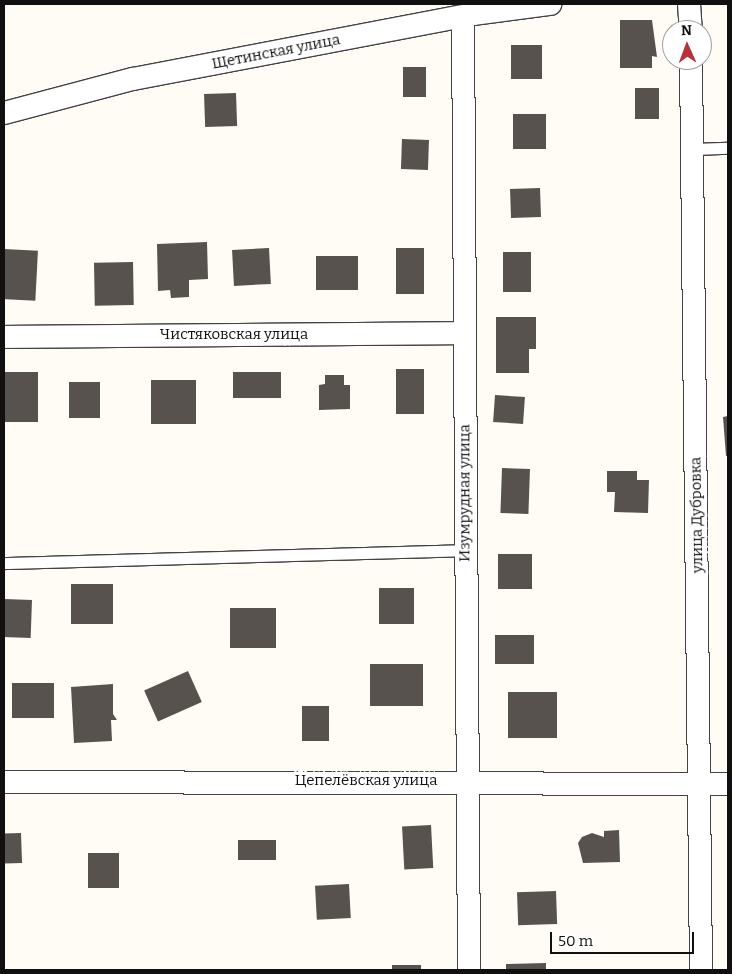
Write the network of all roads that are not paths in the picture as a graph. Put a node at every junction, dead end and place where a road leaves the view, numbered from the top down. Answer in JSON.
{"nodes":[{"id":1,"x":550,"y":4,"type":"edge"},
{"id":2,"x":689,"y":4,"type":"edge"},
{"id":3,"x":469,"y":11,"type":"edge"},
{"id":4,"x":690,"y":20,"type":"edge"},
{"id":5,"x":691,"y":70,"type":"edge"},
{"id":6,"x":4,"y":113,"type":"edge"},
{"id":7,"x":728,"y":148,"type":"edge"},
{"id":8,"x":693,"y":149,"type":"junction"},
{"id":9,"x":465,"y":334,"type":"junction"},
{"id":10,"x":4,"y":337,"type":"edge"},
{"id":11,"x":466,"y":550,"type":"junction"},
{"id":12,"x":4,"y":563,"type":"edge"},
{"id":13,"x":467,"y":780,"type":"junction"},
{"id":14,"x":4,"y":782,"type":"edge"},
{"id":15,"x":728,"y":784,"type":"edge"},
{"id":16,"x":701,"y":785,"type":"junction"},
{"id":17,"x":469,"y":970,"type":"edge"},
{"id":18,"x":701,"y":970,"type":"edge"}],
"edges":[{"from":1,"to":3,"type":"street","name":"Щетинская улица"},
{"from":2,"to":4,"type":"street"},
{"from":3,"to":6,"type":"street","name":"Щетинская улица"},
{"from":3,"to":9,"type":"street","name":"Изумрудная улица"},
{"from":5,"to":8,"type":"street","name":"улица Дубровка"},
{"from":7,"to":8,"type":"lane"},
{"from":8,"to":16,"type":"street","name":"улица Дубровка"},
{"from":9,"to":10,"type":"street","name":"Чистяковская улица"},
{"from":9,"to":11,"type":"street","name":"Изумрудная улица"},
{"from":11,"to":12,"type":"lane"},
{"from":11,"to":13,"type":"street","name":"Изумрудная улица"},
{"from":13,"to":14,"type":"street","name":"Цепелёвская улица"},
{"from":13,"to":16,"type":"street","name":"Цепелёвская улица"},
{"from":13,"to":17,"type":"street","name":"Изумрудная улица"},
{"from":15,"to":16,"type":"street","name":"Цепелёвская улица"},
{"from":16,"to":18,"type":"street","name":"улица Дубровка"}]}
